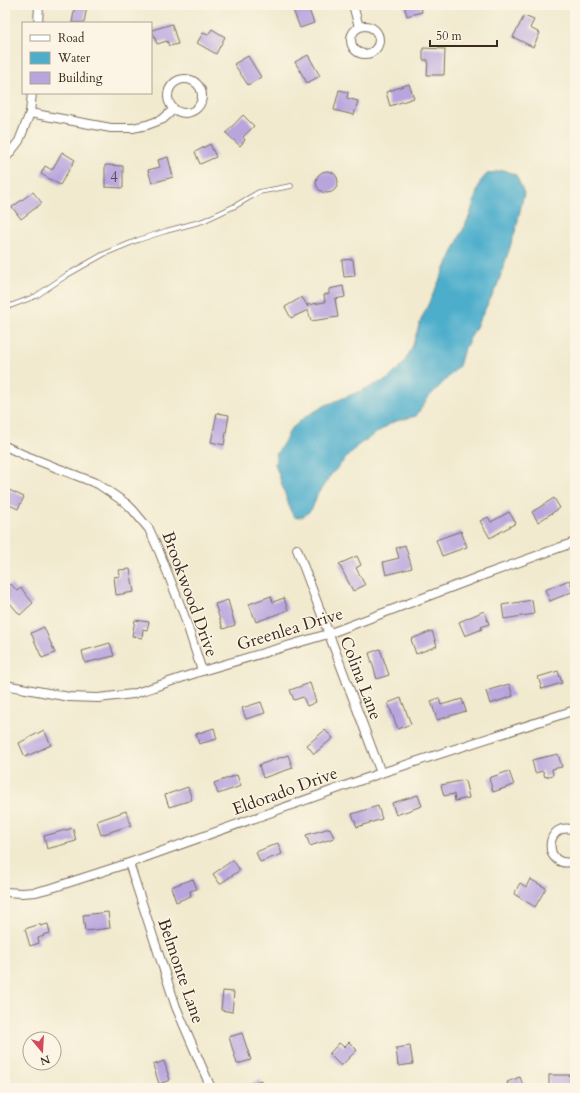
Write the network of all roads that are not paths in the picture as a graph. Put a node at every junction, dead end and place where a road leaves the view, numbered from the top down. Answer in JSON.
{"nodes":[{"id":1,"x":39,"y":5,"type":"edge"},
{"id":2,"x":353,"y":5,"type":"edge"},
{"id":3,"x":38,"y":22,"type":"edge"},
{"id":4,"x":359,"y":27,"type":"dead end"},
{"id":5,"x":32,"y":94,"type":"edge"},
{"id":6,"x":174,"y":109,"type":"junction"},
{"id":7,"x":30,"y":113,"type":"junction"},
{"id":8,"x":5,"y":159,"type":"edge"},
{"id":9,"x":291,"y":186,"type":"dead end"},
{"id":10,"x":5,"y":308,"type":"edge"},
{"id":11,"x":5,"y":446,"type":"edge"},
{"id":12,"x":575,"y":542,"type":"edge"},
{"id":13,"x":297,"y":549,"type":"dead end"},
{"id":14,"x":328,"y":634,"type":"junction"},
{"id":15,"x":202,"y":671,"type":"junction"},
{"id":16,"x":5,"y":685,"type":"edge"},
{"id":17,"x":575,"y":710,"type":"edge"},
{"id":18,"x":381,"y":773,"type":"junction"},
{"id":19,"x":575,"y":830,"type":"edge"},
{"id":20,"x":575,"y":861,"type":"edge"},
{"id":21,"x":129,"y":863,"type":"junction"},
{"id":22,"x":5,"y":892,"type":"edge"},
{"id":23,"x":211,"y":1088,"type":"edge"}],
"edges":[{"from":1,"to":3,"type":"street"},
{"from":2,"to":4,"type":"street"},
{"from":5,"to":7,"type":"street"},
{"from":6,"to":6,"type":"street"},
{"from":6,"to":7,"type":"street"},
{"from":7,"to":8,"type":"street"},
{"from":9,"to":10,"type":"lane"},
{"from":11,"to":15,"type":"street","name":"Brookwood Drive"},
{"from":12,"to":14,"type":"street","name":"Greenlea Drive"},
{"from":13,"to":14,"type":"street","name":"Colina Lane"},
{"from":14,"to":15,"type":"street","name":"Greenlea Drive"},
{"from":14,"to":18,"type":"street","name":"Colina Lane"},
{"from":15,"to":16,"type":"street","name":"Greenlea Drive"},
{"from":17,"to":18,"type":"street","name":"Eldorado Drive"},
{"from":18,"to":21,"type":"street","name":"Eldorado Drive"},
{"from":19,"to":20,"type":"street"},
{"from":21,"to":22,"type":"street","name":"Eldorado Drive"},
{"from":21,"to":23,"type":"street","name":"Belmonte Lane"}]}
